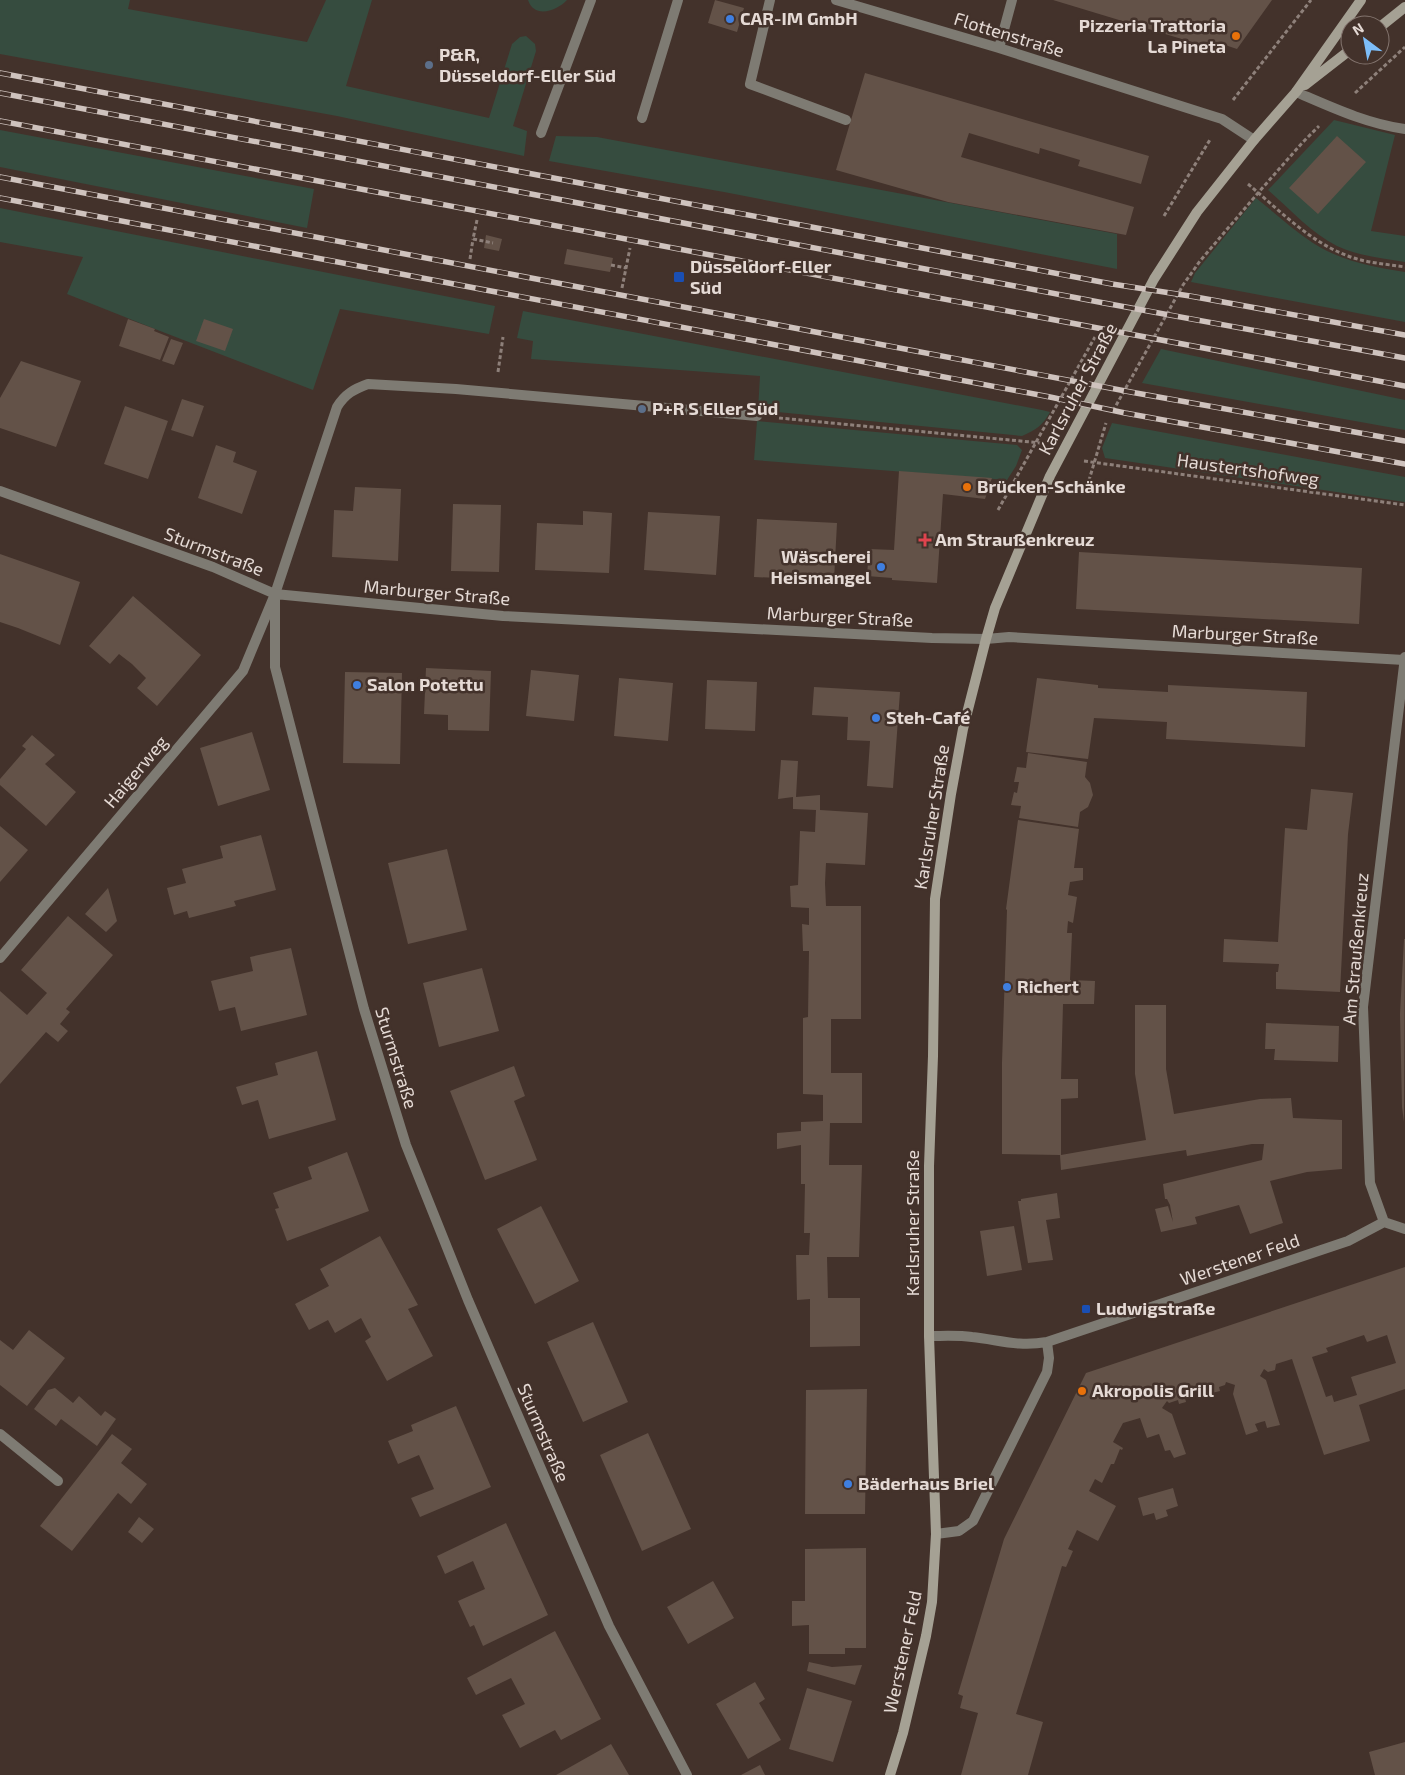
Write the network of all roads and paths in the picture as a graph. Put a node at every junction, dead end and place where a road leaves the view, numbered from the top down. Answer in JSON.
{"nodes":[{"id":1,"x":590,"y":0,"type":"edge"},
{"id":2,"x":678,"y":0,"type":"edge"},
{"id":3,"x":770,"y":0,"type":"edge"},
{"id":4,"x":836,"y":0,"type":"edge"},
{"id":5,"x":1012,"y":0,"type":"edge"},
{"id":6,"x":1311,"y":0,"type":"edge"},
{"id":7,"x":1361,"y":0,"type":"edge"},
{"id":8,"x":1405,"y":7,"type":"edge"},
{"id":9,"x":1390,"y":19,"type":"edge"},
{"id":10,"x":999,"y":48,"type":"junction"},
{"id":11,"x":1405,"y":48,"type":"edge"},
{"id":12,"x":1340,"y":58,"type":"edge"},
{"id":13,"x":1296,"y":92,"type":"junction"},
{"id":14,"x":1234,"y":98,"type":"dead end"},
{"id":15,"x":1336,"y":110,"type":"junction"},
{"id":16,"x":642,"y":118,"type":"dead end"},
{"id":17,"x":846,"y":120,"type":"dead end"},
{"id":18,"x":1405,"y":129,"type":"edge"},
{"id":19,"x":541,"y":133,"type":"dead end"},
{"id":20,"x":1254,"y":140,"type":"junction"},
{"id":21,"x":1230,"y":170,"type":"junction"},
{"id":22,"x":1258,"y":192,"type":"junction"},
{"id":23,"x":477,"y":220,"type":"dead end"},
{"id":24,"x":473,"y":239,"type":"junction"},
{"id":25,"x":493,"y":243,"type":"dead end"},
{"id":26,"x":630,"y":248,"type":"dead end"},
{"id":27,"x":470,"y":259,"type":"dead end"},
{"id":28,"x":611,"y":265,"type":"dead end"},
{"id":29,"x":1405,"y":267,"type":"edge"},
{"id":30,"x":626,"y":268,"type":"junction"},
{"id":31,"x":622,"y":288,"type":"dead end"},
{"id":32,"x":504,"y":336,"type":"dead end"},
{"id":33,"x":495,"y":392,"type":"junction"},
{"id":34,"x":757,"y":416,"type":"joint"},
{"id":35,"x":1046,"y":444,"type":"dead end"},
{"id":36,"x":1087,"y":462,"type":"dead end"},
{"id":37,"x":1094,"y":463,"type":"junction"},
{"id":38,"x":1087,"y":487,"type":"dead end"},
{"id":39,"x":0,"y":491,"type":"edge"},
{"id":40,"x":1405,"y":505,"type":"edge"},
{"id":41,"x":276,"y":594,"type":"junction"},
{"id":42,"x":986,"y":639,"type":"junction"},
{"id":43,"x":1405,"y":658,"type":"edge"},
{"id":44,"x":0,"y":958,"type":"edge"},
{"id":45,"x":1384,"y":1222,"type":"junction"},
{"id":46,"x":1405,"y":1229,"type":"edge"},
{"id":47,"x":929,"y":1336,"type":"junction"},
{"id":48,"x":1047,"y":1342,"type":"junction"},
{"id":49,"x":0,"y":1434,"type":"edge"},
{"id":50,"x":58,"y":1481,"type":"dead end"},
{"id":51,"x":936,"y":1534,"type":"junction"},
{"id":52,"x":687,"y":1775,"type":"edge"},
{"id":53,"x":890,"y":1775,"type":"edge"}],
"edges":[{"from":1,"to":19,"type":"street"},
{"from":2,"to":16,"type":"street"},
{"from":3,"to":17,"type":"street"},
{"from":4,"to":10,"type":"street","name":"Flottenstraße"},
{"from":5,"to":10,"type":"street"},
{"from":6,"to":14,"type":"path"},
{"from":7,"to":13,"type":"main road","name":"Karlsruher Straße"},
{"from":8,"to":9,"type":"main road"},
{"from":10,"to":20,"type":"street","name":"Flottenstraße"},
{"from":11,"to":15,"type":"path"},
{"from":12,"to":13,"type":"main road","name":"Karlsruher Straße"},
{"from":13,"to":15,"type":"street"},
{"from":13,"to":20,"type":"main road","name":"Karlsruher Straße"},
{"from":15,"to":18,"type":"street"},
{"from":15,"to":22,"type":"path"},
{"from":20,"to":21,"type":"main road","name":"Karlsruher Straße"},
{"from":21,"to":22,"type":"path"},
{"from":21,"to":42,"type":"main road","name":"Karlsruher Straße"},
{"from":22,"to":29,"type":"path"},
{"from":22,"to":37,"type":"path"},
{"from":23,"to":24,"type":"path"},
{"from":24,"to":25,"type":"path"},
{"from":24,"to":27,"type":"path"},
{"from":26,"to":30,"type":"path"},
{"from":28,"to":30,"type":"path"},
{"from":30,"to":31,"type":"path"},
{"from":32,"to":33,"type":"path"},
{"from":33,"to":34,"type":"street"},
{"from":33,"to":41,"type":"street"},
{"from":34,"to":35,"type":"path"},
{"from":36,"to":37,"type":"path","name":"Haustertshofweg"},
{"from":37,"to":38,"type":"path"},
{"from":37,"to":40,"type":"path","name":"Haustertshofweg"},
{"from":39,"to":41,"type":"street","name":"Sturmstraße"},
{"from":41,"to":42,"type":"street","name":"Marburger Straße"},
{"from":41,"to":44,"type":"street","name":"Haigerweg"},
{"from":41,"to":52,"type":"street","name":"Sturmstraße"},
{"from":42,"to":43,"type":"street","name":"Marburger Straße"},
{"from":42,"to":47,"type":"main road","name":"Karlsruher Straße"},
{"from":43,"to":45,"type":"street","name":"Am Straußenkreuz"},
{"from":45,"to":46,"type":"street"},
{"from":45,"to":48,"type":"street","name":"Werstener Feld"},
{"from":47,"to":48,"type":"street","name":"Werstener Feld"},
{"from":47,"to":51,"type":"main road","name":"Werstener Feld"},
{"from":48,"to":51,"type":"street"},
{"from":49,"to":50,"type":"street"},
{"from":51,"to":53,"type":"main road","name":"Werstener Feld"}]}
